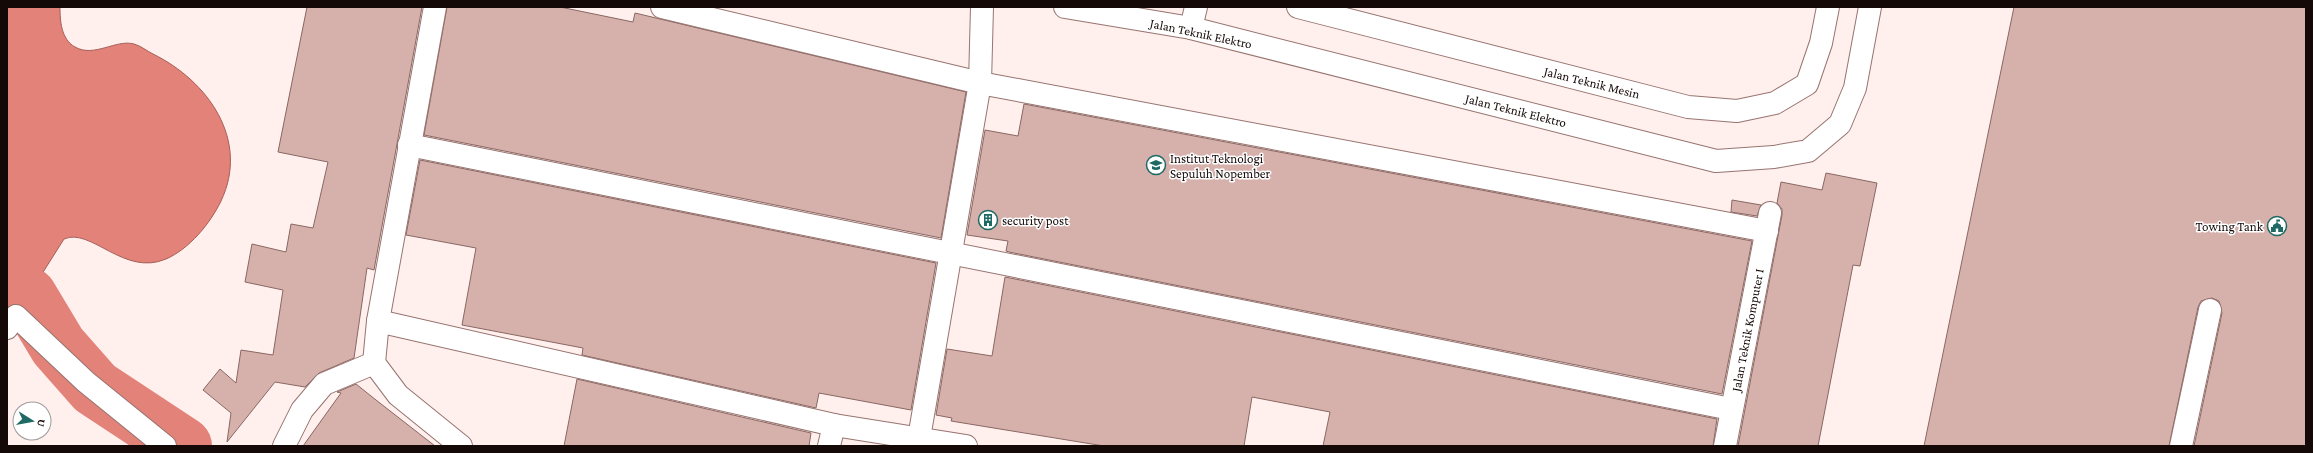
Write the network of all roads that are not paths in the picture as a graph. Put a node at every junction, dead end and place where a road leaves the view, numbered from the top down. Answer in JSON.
{"nodes":[{"id":1,"x":435,"y":7,"type":"edge"},
{"id":2,"x":662,"y":7,"type":"edge"},
{"id":3,"x":982,"y":7,"type":"edge"},
{"id":4,"x":1065,"y":7,"type":"edge"},
{"id":5,"x":1196,"y":7,"type":"edge"},
{"id":6,"x":1298,"y":7,"type":"edge"},
{"id":7,"x":1828,"y":7,"type":"edge"},
{"id":8,"x":1870,"y":7,"type":"edge"},
{"id":9,"x":1191,"y":28,"type":"junction"},
{"id":10,"x":980,"y":83,"type":"junction"},
{"id":11,"x":409,"y":145,"type":"junction"},
{"id":12,"x":950,"y":253,"type":"junction"},
{"id":13,"x":2210,"y":310,"type":"dead end"},
{"id":14,"x":10,"y":317,"type":"edge"},
{"id":15,"x":378,"y":321,"type":"junction"},
{"id":16,"x":374,"y":363,"type":"junction"},
{"id":17,"x":1731,"y":409,"type":"junction"},
{"id":18,"x":831,"y":436,"type":"edge"},
{"id":19,"x":919,"y":438,"type":"junction"},
{"id":20,"x":165,"y":446,"type":"edge"},
{"id":21,"x":284,"y":446,"type":"edge"},
{"id":22,"x":461,"y":446,"type":"edge"},
{"id":23,"x":966,"y":446,"type":"edge"},
{"id":24,"x":1725,"y":446,"type":"edge"},
{"id":25,"x":2181,"y":446,"type":"edge"}],
"edges":[{"from":1,"to":11,"type":"street"},
{"from":2,"to":10,"type":"street"},
{"from":3,"to":10,"type":"street"},
{"from":4,"to":9,"type":"street","name":"Jalan Teknik Elektro"},
{"from":5,"to":9,"type":"street"},
{"from":6,"to":7,"type":"street","name":"Jalan Teknik Mesin"},
{"from":8,"to":9,"type":"street","name":"Jalan Teknik Elektro"},
{"from":10,"to":12,"type":"street"},
{"from":10,"to":17,"type":"street","name":"Jalan Teknik Komputer I"},
{"from":11,"to":12,"type":"street"},
{"from":11,"to":15,"type":"street"},
{"from":12,"to":17,"type":"street"},
{"from":12,"to":19,"type":"street"},
{"from":13,"to":25,"type":"street"},
{"from":14,"to":20,"type":"street"},
{"from":15,"to":16,"type":"street"},
{"from":15,"to":18,"type":"street"},
{"from":16,"to":21,"type":"street"},
{"from":16,"to":22,"type":"street"},
{"from":17,"to":24,"type":"street","name":"Jalan Teknik Komputer I"},
{"from":18,"to":19,"type":"street"},
{"from":19,"to":23,"type":"street"}]}
